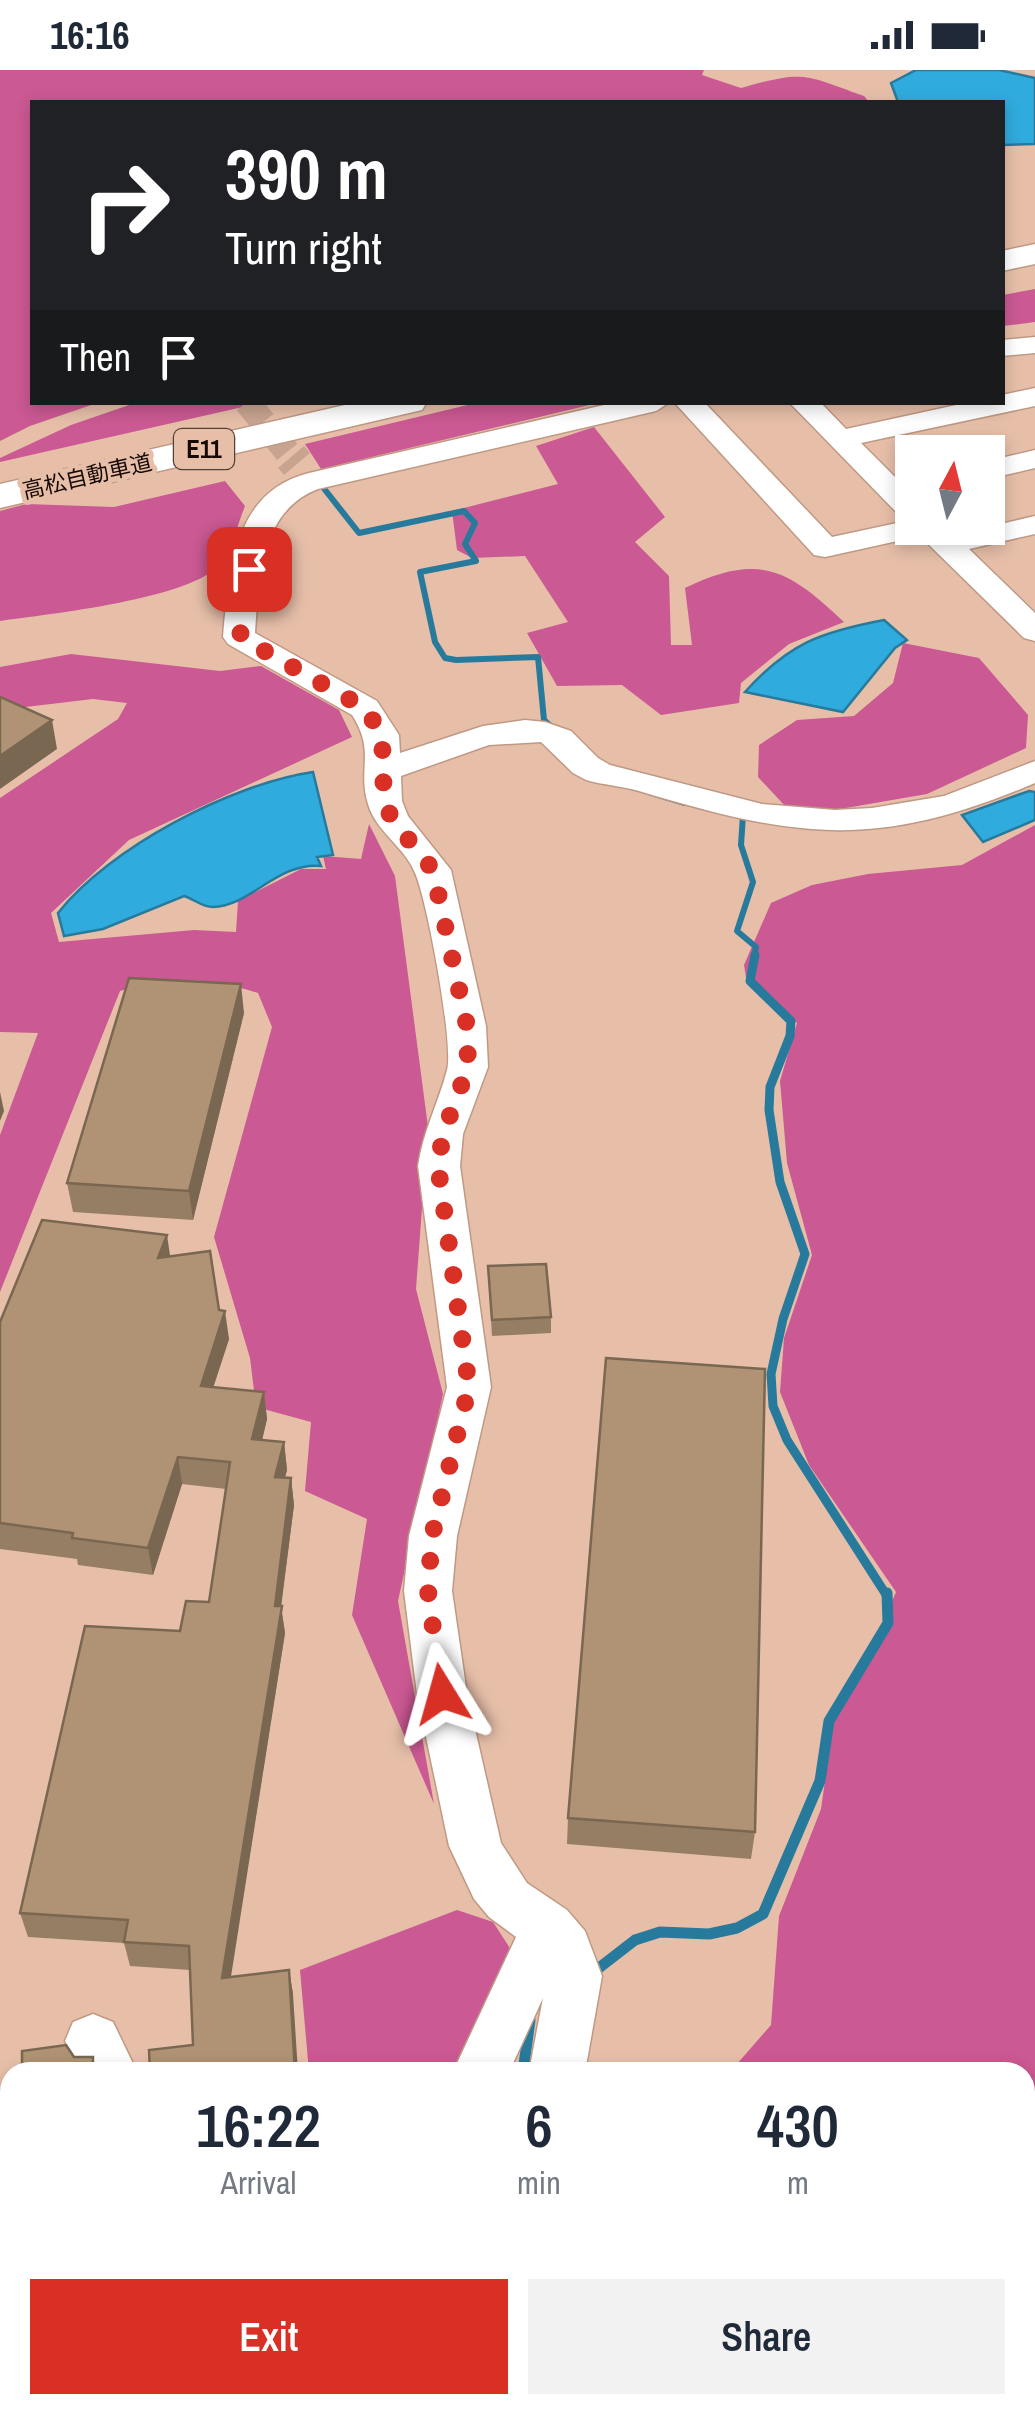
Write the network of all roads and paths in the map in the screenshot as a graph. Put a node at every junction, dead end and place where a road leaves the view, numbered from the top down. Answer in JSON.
{"nodes":[{"id":1,"x":1035,"y":258,"type":"edge"},
{"id":2,"x":1005,"y":263,"type":"edge"},
{"id":3,"x":1035,"y":277,"type":"edge"},
{"id":4,"x":1005,"y":282,"type":"edge"},
{"id":5,"x":1035,"y":344,"type":"edge"},
{"id":6,"x":1005,"y":348,"type":"edge"},
{"id":7,"x":1035,"y":396,"type":"edge"},
{"id":8,"x":1005,"y":403,"type":"edge"},
{"id":9,"x":320,"y":405,"type":"edge"},
{"id":10,"x":396,"y":405,"type":"edge"},
{"id":11,"x":641,"y":405,"type":"edge"},
{"id":12,"x":691,"y":405,"type":"edge"},
{"id":13,"x":806,"y":405,"type":"edge"},
{"id":14,"x":994,"y":405,"type":"edge"},
{"id":15,"x":840,"y":439,"type":"junction"},
{"id":16,"x":1035,"y":459,"type":"edge"},
{"id":17,"x":1005,"y":466,"type":"edge"},
{"id":18,"x":0,"y":476,"type":"edge"},
{"id":19,"x":895,"y":486,"type":"edge"},
{"id":20,"x":0,"y":496,"type":"edge"},
{"id":21,"x":1035,"y":525,"type":"edge"},
{"id":22,"x":1005,"y":528,"type":"edge"},
{"id":23,"x":895,"y":533,"type":"edge"},
{"id":24,"x":950,"y":545,"type":"edge"},
{"id":25,"x":1022,"y":601,"type":"edge"},
{"id":26,"x":1035,"y":631,"type":"edge"},
{"id":27,"x":1035,"y":770,"type":"edge"},
{"id":28,"x":383,"y":771,"type":"junction"},
{"id":29,"x":548,"y":1928,"type":"junction"},
{"id":30,"x":486,"y":2062,"type":"edge"},
{"id":31,"x":559,"y":2062,"type":"edge"}],
"edges":[{"from":1,"to":2,"type":"highway"},
{"from":3,"to":4,"type":"highway"},
{"from":5,"to":6,"type":"street"},
{"from":7,"to":8,"type":"street"},
{"from":9,"to":18,"type":"highway","name":"高松自動車道","number":"E11"},
{"from":10,"to":20,"type":"highway","name":"高松自動車道","number":"E11"},
{"from":11,"to":28,"type":"street"},
{"from":12,"to":23,"type":"street"},
{"from":13,"to":15,"type":"street"},
{"from":14,"to":15,"type":"street"},
{"from":15,"to":19,"type":"street"},
{"from":16,"to":17,"type":"street"},
{"from":21,"to":22,"type":"street"},
{"from":24,"to":25,"type":"street"},
{"from":25,"to":26,"type":"street"},
{"from":27,"to":28,"type":"street"},
{"from":28,"to":29,"type":"street"},
{"from":29,"to":30,"type":"street"},
{"from":29,"to":31,"type":"street"}]}
